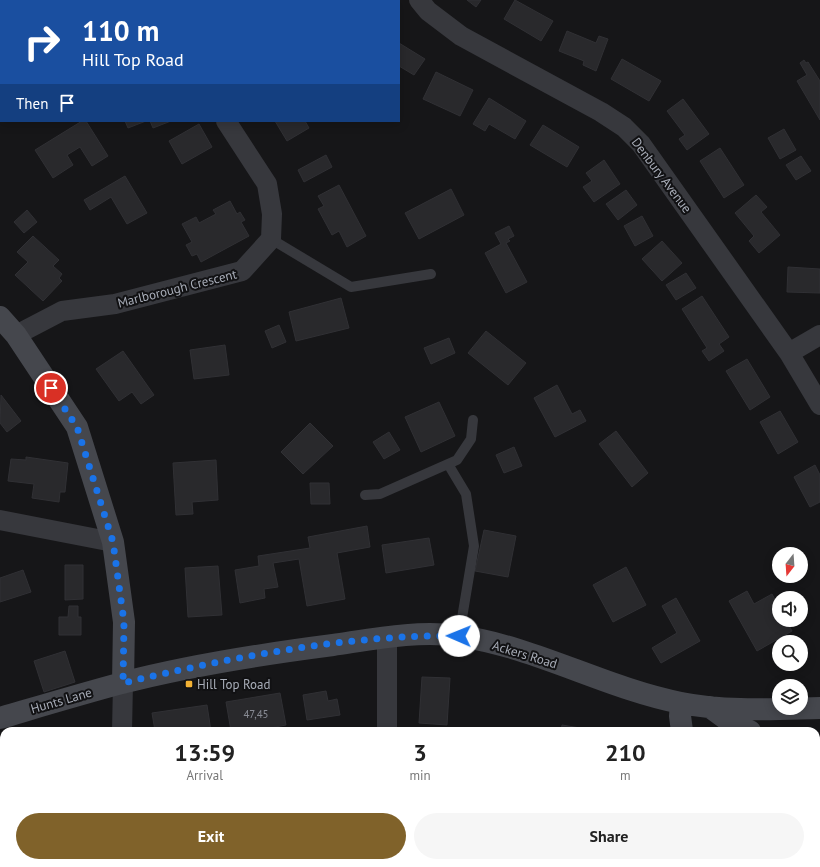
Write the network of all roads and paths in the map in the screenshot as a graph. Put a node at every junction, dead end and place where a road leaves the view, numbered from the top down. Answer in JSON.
{"nodes":[{"id":1,"x":418,"y":0,"type":"edge"},
{"id":2,"x":227,"y":122,"type":"edge"},
{"id":3,"x":271,"y":239,"type":"junction"},
{"id":4,"x":430,"y":274,"type":"dead end"},
{"id":5,"x":0,"y":317,"type":"edge"},
{"id":6,"x":16,"y":335,"type":"junction"},
{"id":7,"x":820,"y":335,"type":"edge"},
{"id":8,"x":789,"y":353,"type":"junction"},
{"id":9,"x":820,"y":406,"type":"edge"},
{"id":10,"x":474,"y":420,"type":"dead end"},
{"id":11,"x":448,"y":464,"type":"junction"},
{"id":12,"x":365,"y":495,"type":"dead end"},
{"id":13,"x":0,"y":520,"type":"edge"},
{"id":14,"x":113,"y":542,"type":"junction"},
{"id":15,"x":459,"y":636,"type":"junction"},
{"id":16,"x":387,"y":637,"type":"junction"},
{"id":17,"x":123,"y":683,"type":"junction"},
{"id":18,"x":682,"y":703,"type":"junction"},
{"id":19,"x":710,"y":707,"type":"junction"},
{"id":20,"x":820,"y":708,"type":"edge"},
{"id":21,"x":0,"y":718,"type":"edge"},
{"id":22,"x":122,"y":727,"type":"edge"},
{"id":23,"x":387,"y":727,"type":"edge"},
{"id":24,"x":681,"y":727,"type":"edge"},
{"id":25,"x":739,"y":727,"type":"edge"}],
"edges":[{"from":1,"to":8,"type":"street","name":"Denbury Avenue"},
{"from":2,"to":3,"type":"street"},
{"from":3,"to":4,"type":"lane"},
{"from":3,"to":6,"type":"street","name":"Marlborough Crescent"},
{"from":5,"to":6,"type":"street"},
{"from":6,"to":14,"type":"street"},
{"from":7,"to":8,"type":"street"},
{"from":8,"to":9,"type":"street","name":"Denbury Avenue"},
{"from":10,"to":11,"type":"lane"},
{"from":11,"to":12,"type":"lane"},
{"from":11,"to":15,"type":"lane"},
{"from":13,"to":14,"type":"street"},
{"from":14,"to":17,"type":"street"},
{"from":15,"to":16,"type":"street","name":"Ackers Road"},
{"from":15,"to":18,"type":"street","name":"Ackers Road"},
{"from":16,"to":17,"type":"street","name":"Ackers Road"},
{"from":16,"to":23,"type":"street"},
{"from":17,"to":21,"type":"street","name":"Hunts Lane"},
{"from":17,"to":22,"type":"street"},
{"from":18,"to":19,"type":"street","name":"Ackers Road"},
{"from":18,"to":24,"type":"street"},
{"from":19,"to":20,"type":"street","name":"Ackers Road"},
{"from":19,"to":25,"type":"street","name":"Ackers Road"}]}
